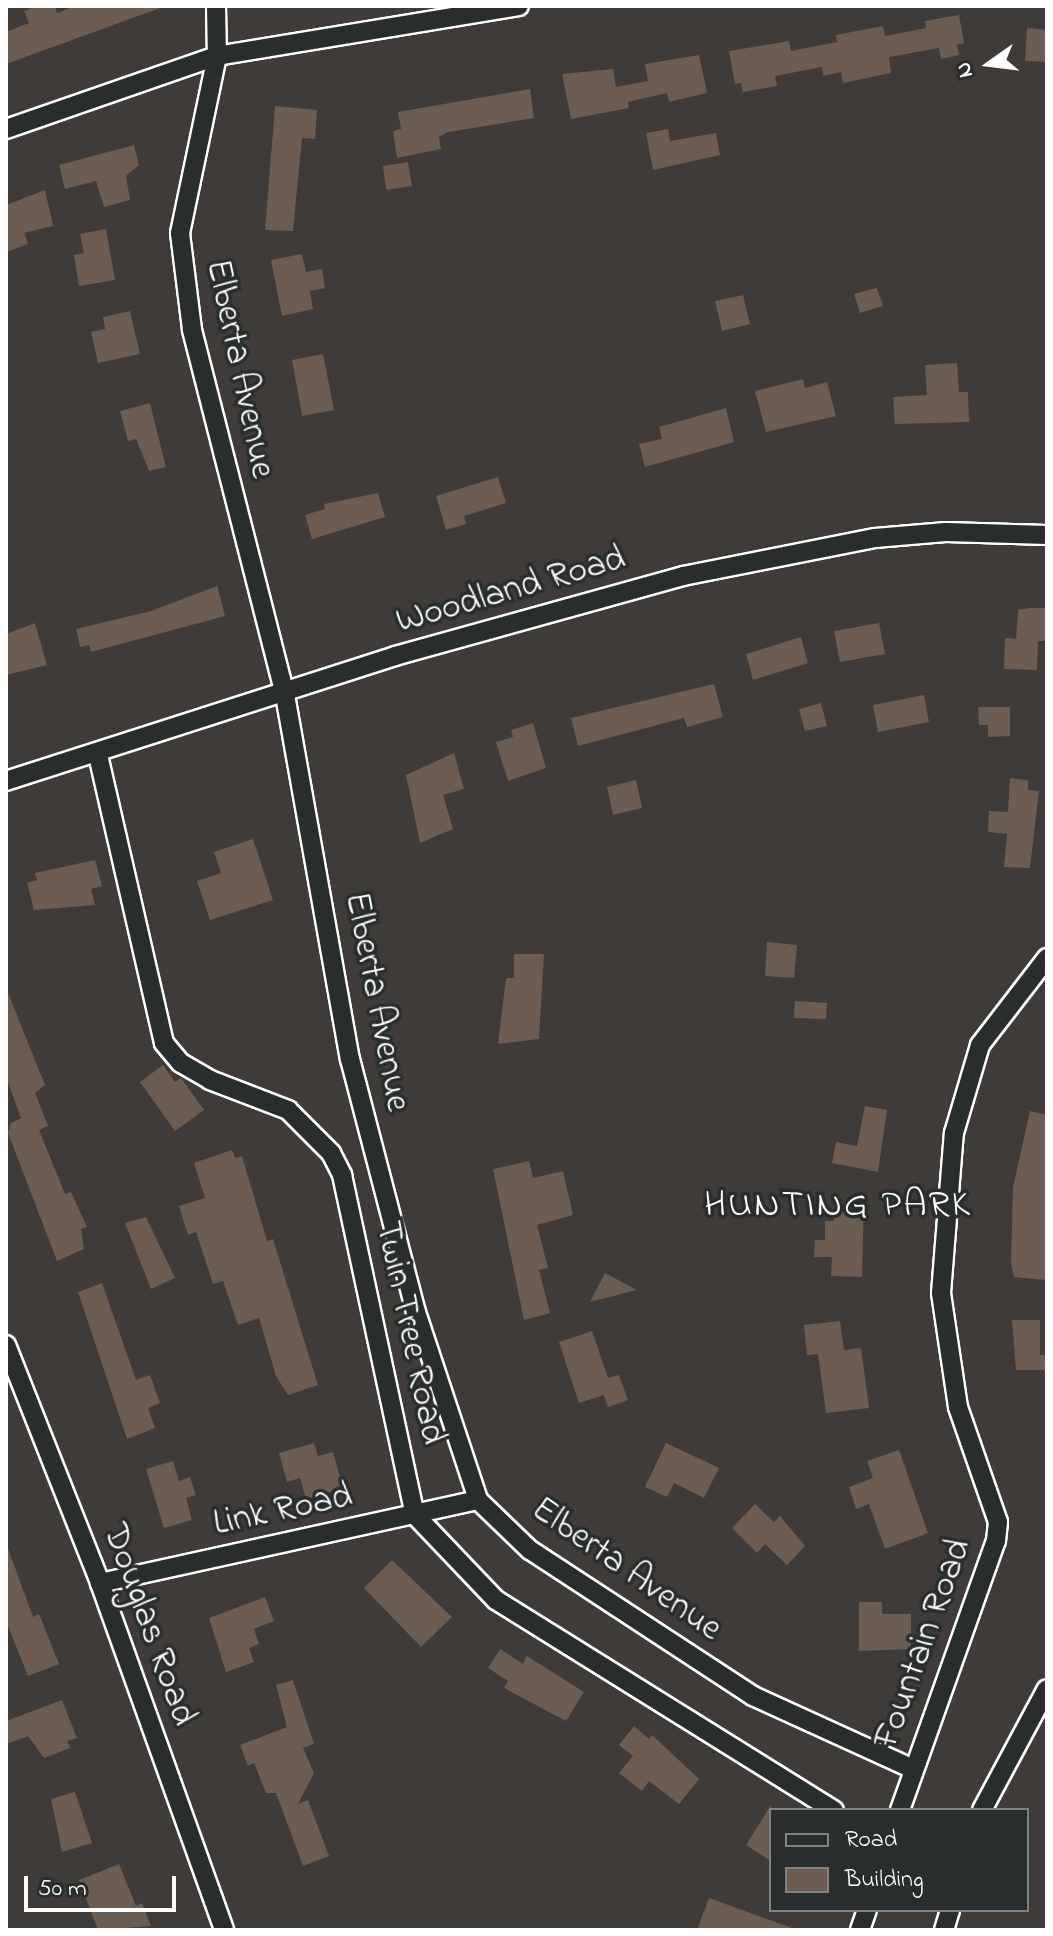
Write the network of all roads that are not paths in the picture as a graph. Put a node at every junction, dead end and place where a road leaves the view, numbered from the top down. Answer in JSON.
{"nodes":[{"id":1,"x":216,"y":6,"type":"edge"},
{"id":2,"x":519,"y":6,"type":"edge"},
{"id":3,"x":217,"y":56,"type":"junction"},
{"id":4,"x":6,"y":129,"type":"edge"},
{"id":5,"x":1047,"y":535,"type":"edge"},
{"id":6,"x":285,"y":695,"type":"junction"},
{"id":7,"x":98,"y":755,"type":"junction"},
{"id":8,"x":6,"y":781,"type":"edge"},
{"id":9,"x":1047,"y":958,"type":"edge"},
{"id":10,"x":6,"y":1345,"type":"edge"},
{"id":11,"x":478,"y":1500,"type":"junction"},
{"id":12,"x":415,"y":1515,"type":"junction"},
{"id":13,"x":100,"y":1583,"type":"junction"},
{"id":14,"x":1047,"y":1689,"type":"edge"},
{"id":15,"x":913,"y":1769,"type":"junction"},
{"id":16,"x":831,"y":1808,"type":"edge"},
{"id":17,"x":901,"y":1808,"type":"edge"},
{"id":18,"x":983,"y":1808,"type":"edge"},
{"id":19,"x":224,"y":1930,"type":"edge"}],
"edges":[{"from":1,"to":3,"type":"street","name":"Elberta Avenue"},
{"from":2,"to":3,"type":"street"},
{"from":3,"to":4,"type":"street"},
{"from":3,"to":6,"type":"street","name":"Elberta Avenue"},
{"from":5,"to":6,"type":"street","name":"Woodland Road"},
{"from":6,"to":7,"type":"street","name":"Woodland Road"},
{"from":6,"to":11,"type":"street","name":"Elberta Avenue"},
{"from":7,"to":8,"type":"street","name":"Woodland Road"},
{"from":7,"to":12,"type":"street","name":"Twin Tree Road"},
{"from":9,"to":15,"type":"street","name":"Fountain Road"},
{"from":10,"to":13,"type":"street","name":"Douglas Road"},
{"from":11,"to":12,"type":"street","name":"Link Road"},
{"from":11,"to":15,"type":"street","name":"Elberta Avenue"},
{"from":12,"to":13,"type":"street","name":"Link Road"},
{"from":12,"to":16,"type":"street"},
{"from":13,"to":19,"type":"street","name":"Douglas Road"},
{"from":14,"to":18,"type":"street"},
{"from":15,"to":17,"type":"street","name":"Fountain Road"}]}
